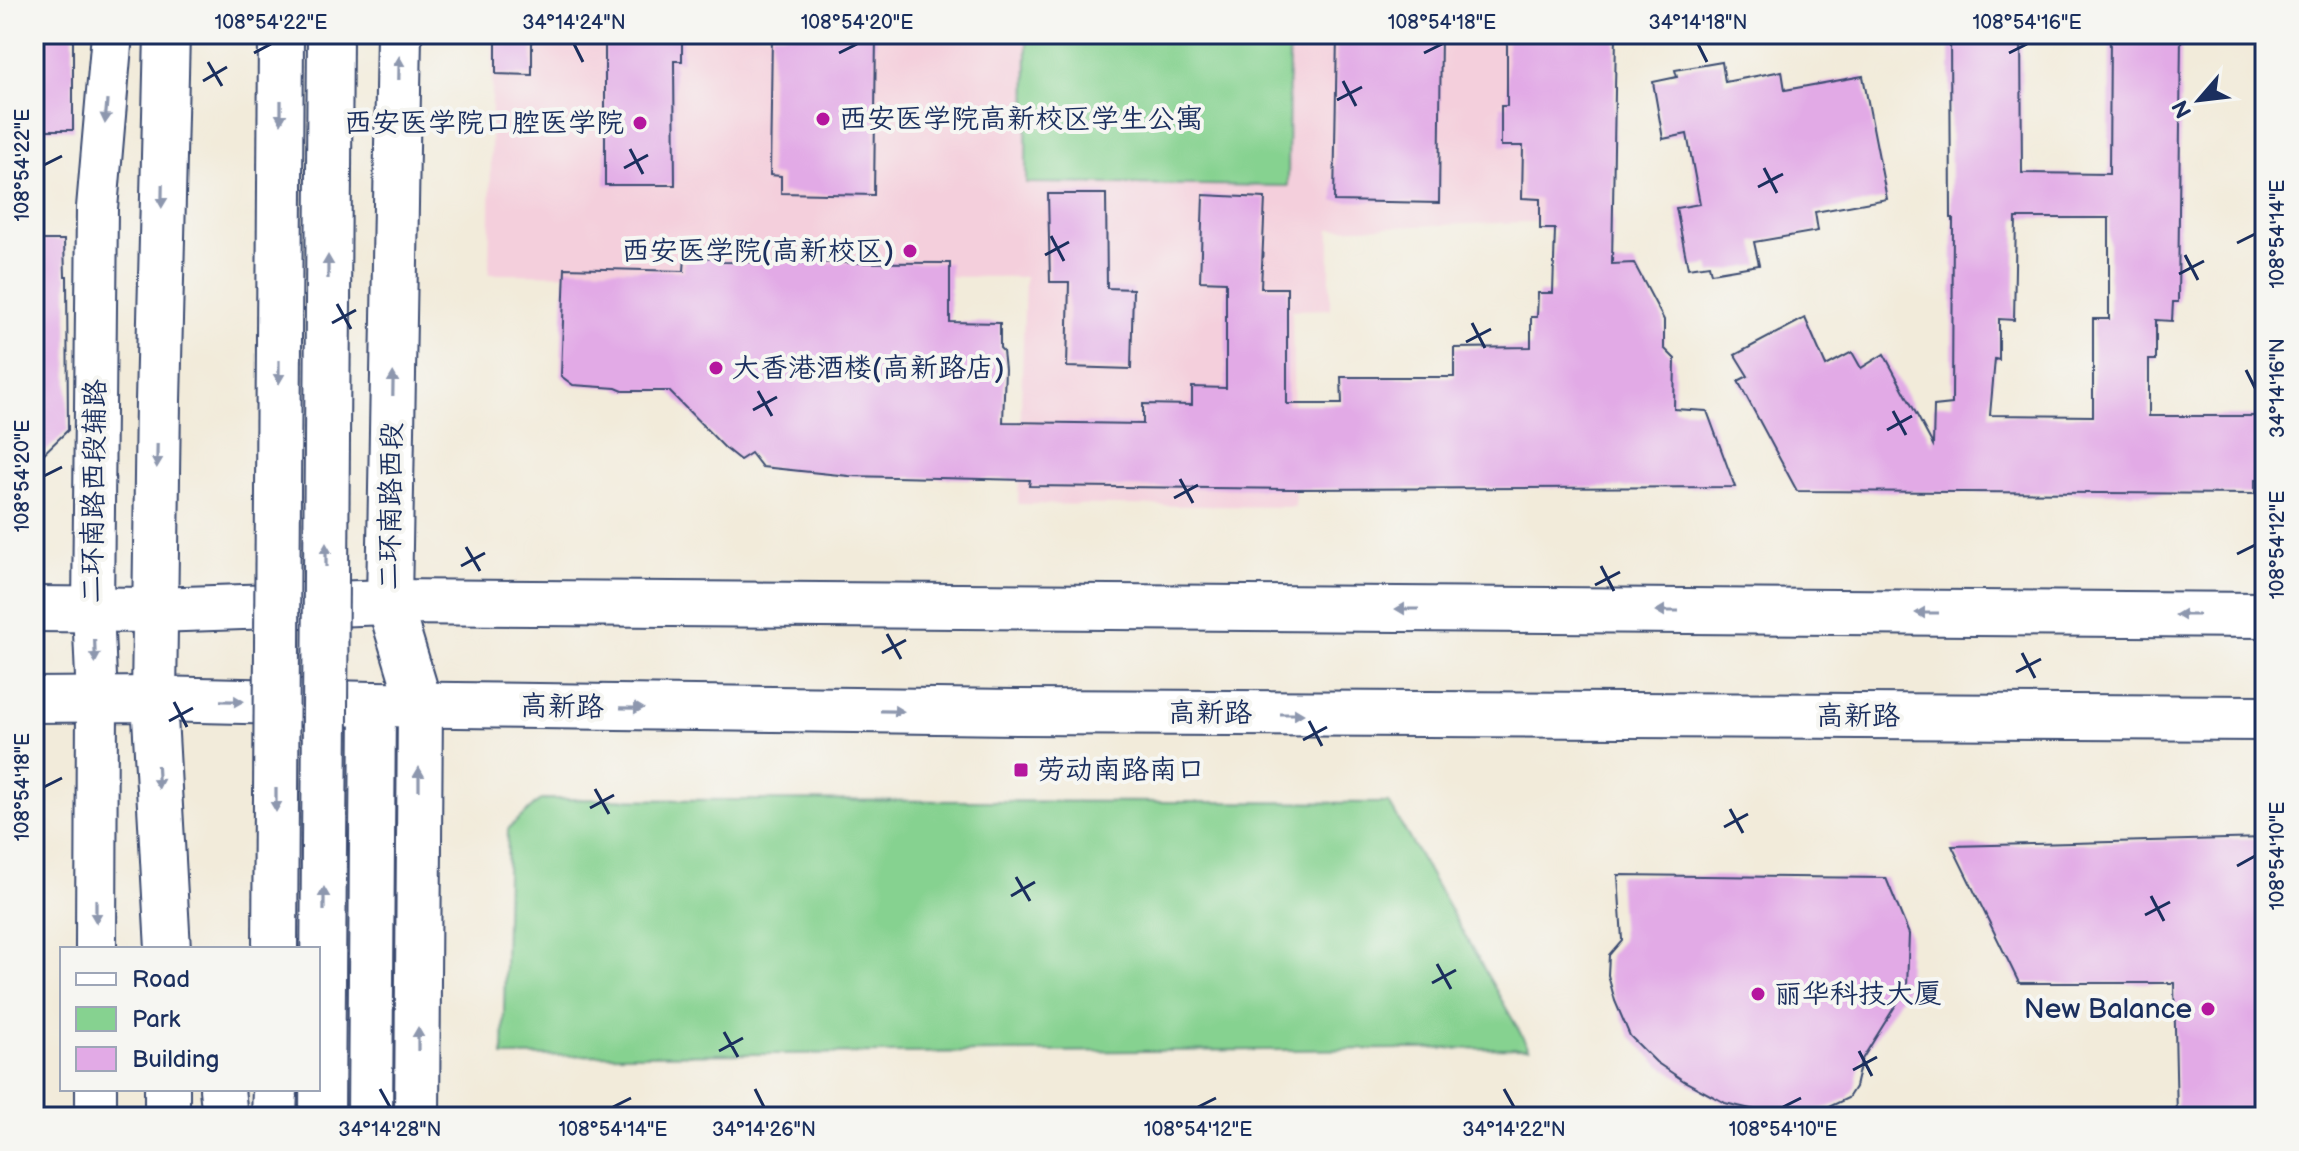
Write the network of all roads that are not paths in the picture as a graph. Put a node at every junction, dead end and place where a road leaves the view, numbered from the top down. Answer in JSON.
{"nodes":[{"id":1,"x":112,"y":34,"type":"edge"},
{"id":2,"x":167,"y":34,"type":"edge"},
{"id":3,"x":281,"y":34,"type":"edge"},
{"id":4,"x":330,"y":34,"type":"edge"},
{"id":5,"x":399,"y":34,"type":"edge"},
{"id":6,"x":389,"y":602,"type":"junction"},
{"id":7,"x":34,"y":609,"type":"edge"},
{"id":8,"x":93,"y":609,"type":"junction"},
{"id":9,"x":155,"y":610,"type":"junction"},
{"id":10,"x":2265,"y":615,"type":"edge"},
{"id":11,"x":154,"y":699,"type":"junction"},
{"id":12,"x":34,"y":700,"type":"edge"},
{"id":13,"x":97,"y":700,"type":"junction"},
{"id":14,"x":373,"y":704,"type":"junction"},
{"id":15,"x":420,"y":705,"type":"junction"},
{"id":16,"x":2265,"y":718,"type":"edge"},
{"id":17,"x":96,"y":947,"type":"edge"},
{"id":18,"x":168,"y":947,"type":"edge"},
{"id":19,"x":275,"y":947,"type":"edge"},
{"id":20,"x":96,"y":1091,"type":"edge"},
{"id":21,"x":167,"y":1091,"type":"edge"},
{"id":22,"x":222,"y":1091,"type":"edge"},
{"id":23,"x":275,"y":1091,"type":"edge"},
{"id":24,"x":96,"y":1117,"type":"edge"},
{"id":25,"x":167,"y":1117,"type":"edge"},
{"id":26,"x":225,"y":1117,"type":"edge"},
{"id":27,"x":274,"y":1117,"type":"edge"},
{"id":28,"x":322,"y":1117,"type":"edge"},
{"id":29,"x":370,"y":1117,"type":"edge"},
{"id":30,"x":417,"y":1117,"type":"edge"}],
"edges":[{"from":1,"to":8,"type":"street","name":"二环南路西段辅路","one_way":true},
{"from":2,"to":9,"type":"main road","one_way":true},
{"from":3,"to":19,"type":"main road","one_way":true,"bridge":true},
{"from":28,"to":4,"type":"main road","one_way":true,"bridge":true},
{"from":6,"to":5,"type":"main road","name":"二环南路西段","one_way":true},
{"from":6,"to":9,"type":"main road"},
{"from":10,"to":6,"type":"main road","one_way":true},
{"from":6,"to":15,"type":"main road","name":"二环南路西段"},
{"from":7,"to":8,"type":"main road"},
{"from":8,"to":9,"type":"main road"},
{"from":8,"to":13,"type":"street","name":"二环南路西段辅路","one_way":true},
{"from":9,"to":11,"type":"main road"},
{"from":11,"to":13,"type":"main road","name":"高新路"},
{"from":11,"to":14,"type":"main road","name":"高新路","one_way":true},
{"from":11,"to":18,"type":"main road","one_way":true},
{"from":12,"to":13,"type":"main road","name":"高新路"},
{"from":13,"to":17,"type":"street","name":"二环南路西段辅路","one_way":true},
{"from":14,"to":15,"type":"main road","name":"高新路"},
{"from":14,"to":29,"type":"main road"},
{"from":15,"to":16,"type":"main road","name":"高新路","one_way":true},
{"from":30,"to":15,"type":"main road","name":"二环南路西段","one_way":true},
{"from":20,"to":24,"type":"street"},
{"from":21,"to":25,"type":"main road"},
{"from":22,"to":26,"type":"main road"},
{"from":23,"to":27,"type":"main road"}]}
